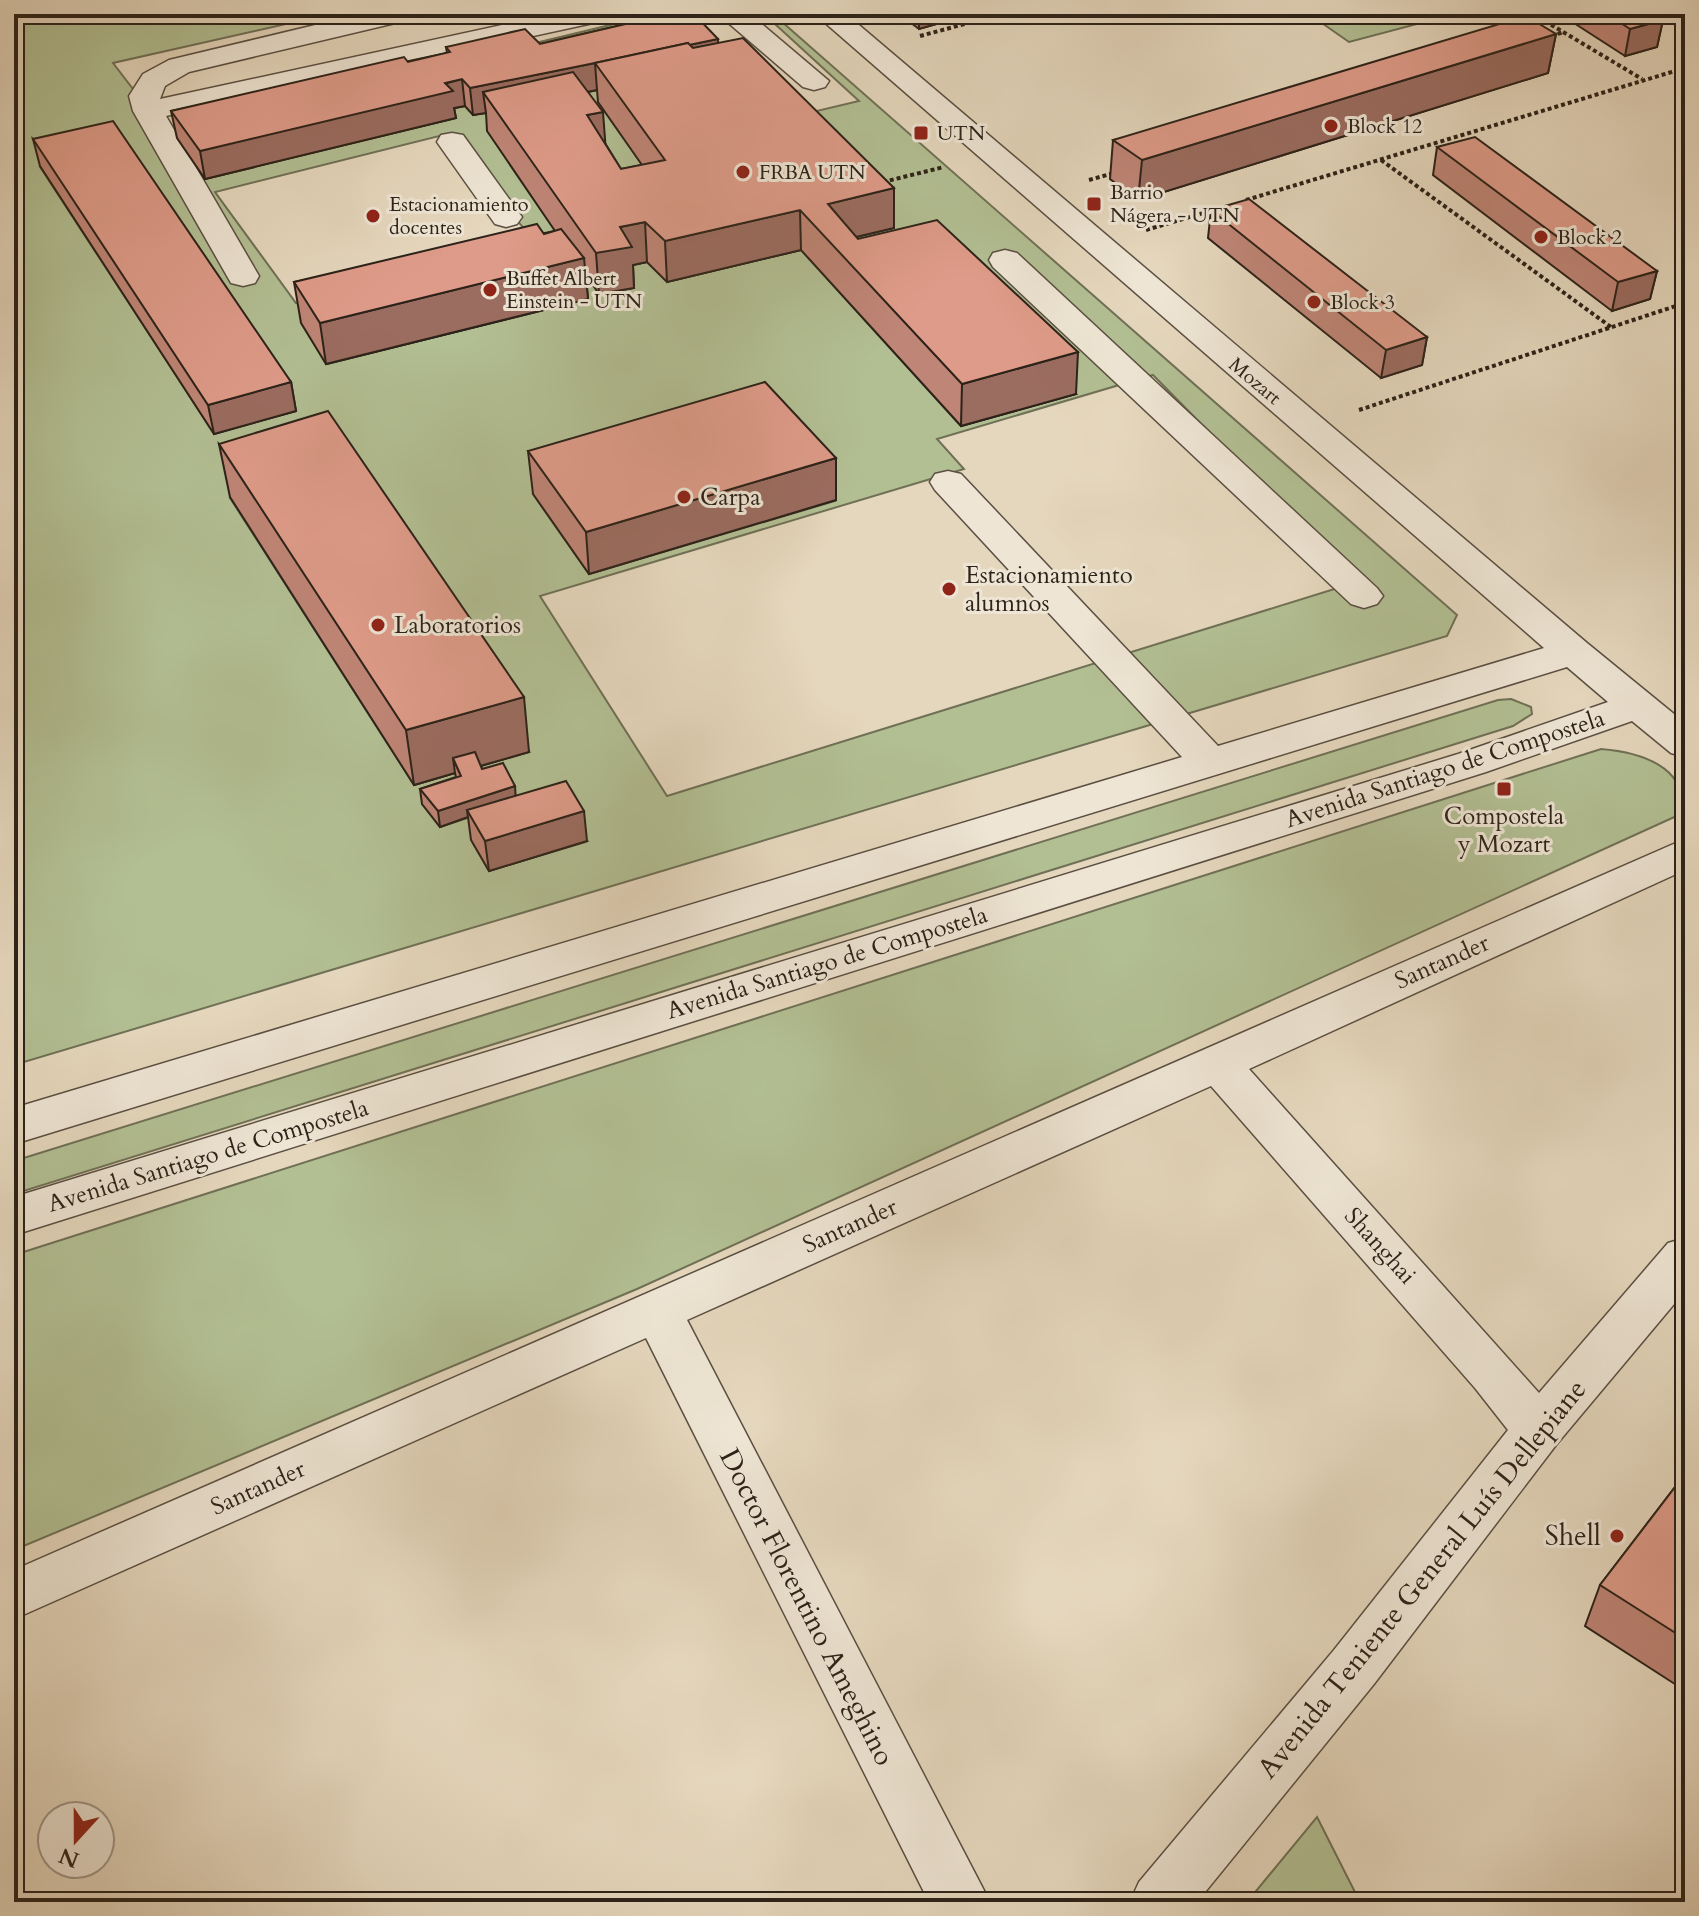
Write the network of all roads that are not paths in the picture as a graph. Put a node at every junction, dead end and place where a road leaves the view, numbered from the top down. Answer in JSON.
{"nodes":[{"id":1,"x":398,"y":14,"type":"edge"},
{"id":2,"x":593,"y":14,"type":"edge"},
{"id":3,"x":732,"y":14,"type":"edge"},
{"id":4,"x":829,"y":14,"type":"edge"},
{"id":5,"x":814,"y":81,"type":"dead end"},
{"id":6,"x":148,"y":111,"type":"junction"},
{"id":7,"x":452,"y":142,"type":"dead end"},
{"id":8,"x":506,"y":217,"type":"dead end"},
{"id":9,"x":1005,"y":260,"type":"dead end"},
{"id":10,"x":243,"y":276,"type":"dead end"},
{"id":11,"x":948,"y":482,"type":"dead end"},
{"id":12,"x":1364,"y":596,"type":"dead end"},
{"id":13,"x":1573,"y":652,"type":"junction"},
{"id":14,"x":1639,"y":705,"type":"junction"},
{"id":15,"x":1685,"y":744,"type":"edge"},
{"id":16,"x":1210,"y":762,"type":"junction"},
{"id":17,"x":1685,"y":853,"type":"edge"},
{"id":18,"x":1218,"y":1064,"type":"junction"},
{"id":19,"x":14,"y":1126,"type":"edge"},
{"id":20,"x":14,"y":1216,"type":"edge"},
{"id":21,"x":1685,"y":1257,"type":"edge"},
{"id":22,"x":657,"y":1311,"type":"junction"},
{"id":23,"x":1538,"y":1430,"type":"junction"},
{"id":24,"x":14,"y":1595,"type":"edge"},
{"id":25,"x":960,"y":1902,"type":"edge"},
{"id":26,"x":1160,"y":1902,"type":"edge"}],
"edges":[{"from":1,"to":6,"type":"street"},
{"from":2,"to":6,"type":"street"},
{"from":3,"to":5,"type":"street"},
{"from":4,"to":13,"type":"street","name":"Mozart"},
{"from":6,"to":10,"type":"street"},
{"from":7,"to":8,"type":"street"},
{"from":9,"to":12,"type":"street"},
{"from":11,"to":16,"type":"street"},
{"from":13,"to":14,"type":"street","name":"Mozart"},
{"from":13,"to":16,"type":"street"},
{"from":14,"to":15,"type":"street","name":"Mozart"},
{"from":14,"to":20,"type":"street","name":"Avenida Santiago de Compostela"},
{"from":16,"to":19,"type":"street"},
{"from":17,"to":18,"type":"street","name":"Santander"},
{"from":18,"to":22,"type":"street","name":"Santander"},
{"from":18,"to":23,"type":"street","name":"Shanghai"},
{"from":21,"to":23,"type":"street","name":"Avenida Teniente General Luís Dellepiane"},
{"from":22,"to":24,"type":"street","name":"Santander"},
{"from":22,"to":25,"type":"street","name":"Doctor Florentino Ameghino"},
{"from":23,"to":26,"type":"street","name":"Avenida Teniente General Luís Dellepiane"}]}
